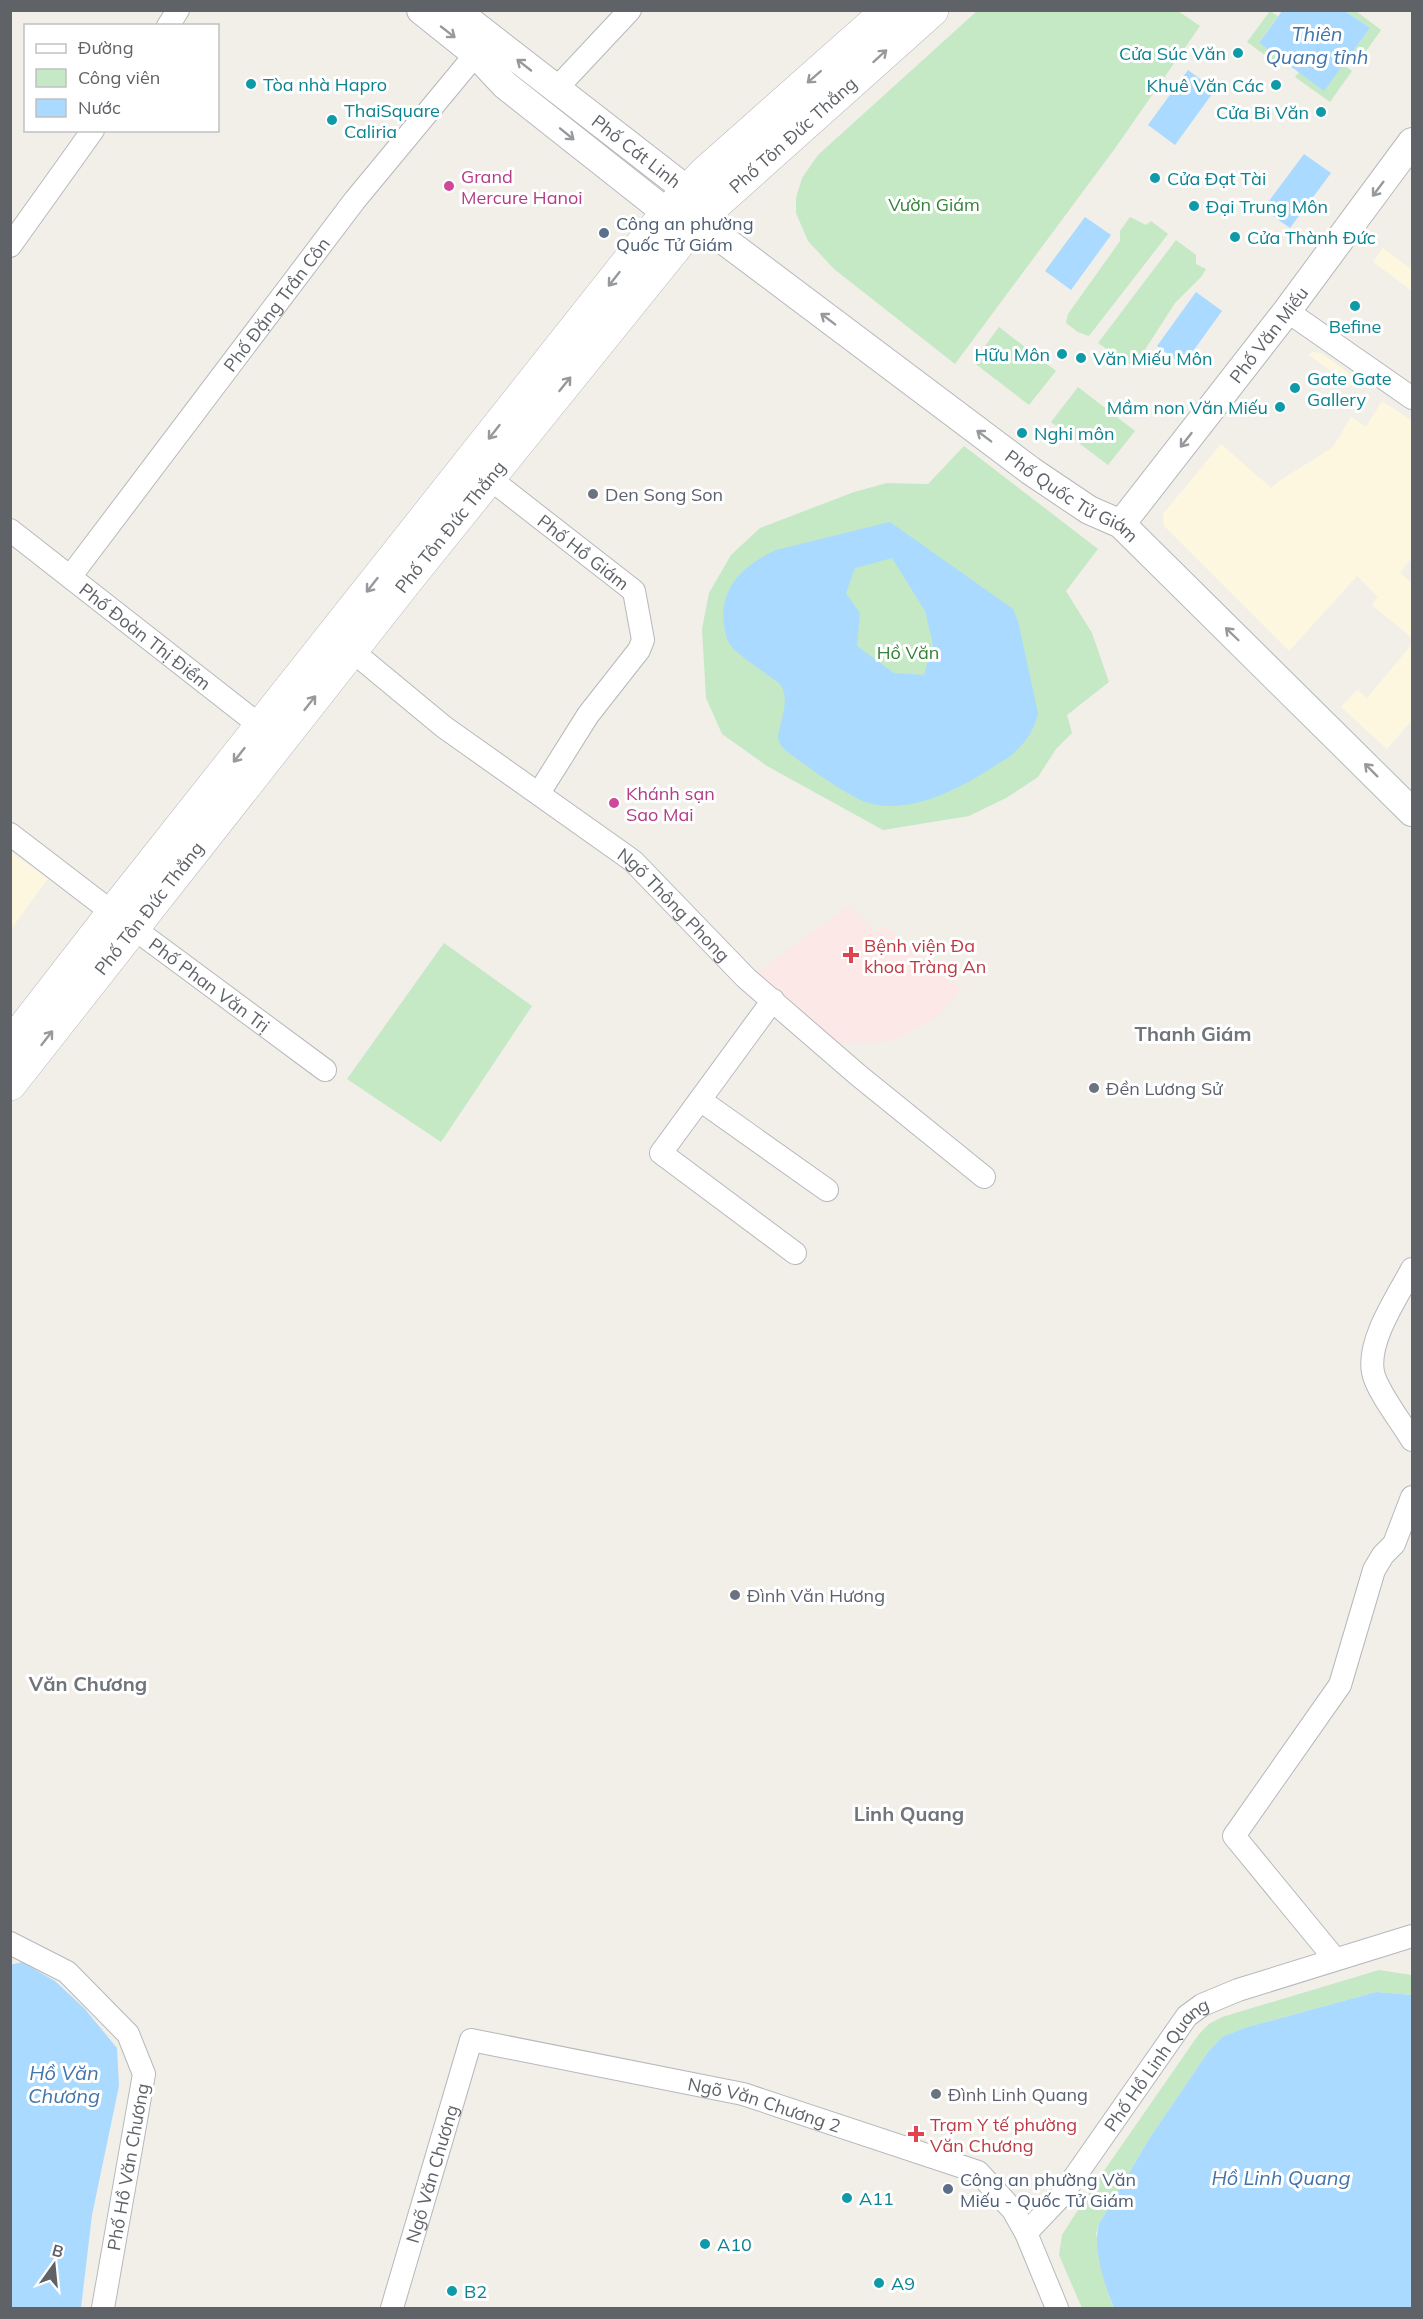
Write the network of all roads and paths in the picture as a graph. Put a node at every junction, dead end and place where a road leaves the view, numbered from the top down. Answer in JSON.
{"nodes":[{"id":1,"x":178,"y":10,"type":"edge"},
{"id":2,"x":421,"y":10,"type":"edge"},
{"id":3,"x":455,"y":10,"type":"edge"},
{"id":4,"x":630,"y":10,"type":"edge"},
{"id":5,"x":890,"y":10,"type":"edge"},
{"id":6,"x":932,"y":10,"type":"edge"},
{"id":7,"x":169,"y":24,"type":"edge"},
{"id":8,"x":483,"y":46,"type":"junction"},
{"id":9,"x":556,"y":89,"type":"junction"},
{"id":10,"x":92,"y":132,"type":"edge"},
{"id":11,"x":1413,"y":142,"type":"edge"},
{"id":12,"x":683,"y":208,"type":"junction"},
{"id":13,"x":10,"y":246,"type":"edge"},
{"id":14,"x":1287,"y":311,"type":"junction"},
{"id":15,"x":1413,"y":398,"type":"edge"},
{"id":16,"x":489,"y":478,"type":"junction"},
{"id":17,"x":1121,"y":524,"type":"junction"},
{"id":18,"x":10,"y":530,"type":"edge"},
{"id":19,"x":428,"y":534,"type":"junction"},
{"id":20,"x":70,"y":577,"type":"junction"},
{"id":21,"x":351,"y":650,"type":"junction"},
{"id":22,"x":270,"y":734,"type":"junction"},
{"id":23,"x":539,"y":793,"type":"junction"},
{"id":24,"x":1413,"y":812,"type":"edge"},
{"id":25,"x":10,"y":834,"type":"edge"},
{"id":26,"x":123,"y":921,"type":"junction"},
{"id":27,"x":773,"y":1000,"type":"junction"},
{"id":28,"x":10,"y":1046,"type":"edge"},
{"id":29,"x":326,"y":1070,"type":"dead end"},
{"id":30,"x":10,"y":1084,"type":"edge"},
{"id":31,"x":700,"y":1100,"type":"junction"},
{"id":32,"x":984,"y":1177,"type":"dead end"},
{"id":33,"x":827,"y":1190,"type":"dead end"},
{"id":34,"x":795,"y":1253,"type":"dead end"},
{"id":35,"x":1413,"y":1269,"type":"edge"},
{"id":36,"x":1413,"y":1440,"type":"edge"},
{"id":37,"x":1413,"y":1497,"type":"edge"},
{"id":38,"x":1413,"y":1936,"type":"edge"},
{"id":39,"x":10,"y":1943,"type":"edge"},
{"id":40,"x":1335,"y":1959,"type":"junction"},
{"id":41,"x":471,"y":2040,"type":"joint"},
{"id":42,"x":1026,"y":2233,"type":"junction"},
{"id":43,"x":108,"y":2307,"type":"edge"},
{"id":44,"x":392,"y":2308,"type":"edge"},
{"id":45,"x":1057,"y":2308,"type":"edge"}],
"edges":[{"from":1,"to":7,"type":"street"},
{"from":2,"to":8,"type":"street","name":"Phố Cát Linh","one_way":true},
{"from":3,"to":8,"type":"street","name":"Phố Cát Linh"},
{"from":4,"to":9,"type":"street"},
{"from":5,"to":12,"type":"main road","name":"Phố Tôn Đức Thắng","one_way":true},
{"from":12,"to":6,"type":"main road","name":"Phố Tôn Đức Thắng","one_way":true},
{"from":9,"to":8,"type":"street","name":"Phố Cát Linh","one_way":true},
{"from":8,"to":12,"type":"street","name":"Phố Cát Linh","one_way":true},
{"from":8,"to":20,"type":"street","name":"Phố Đặng Trần Côn"},
{"from":9,"to":12,"type":"street","name":"Phố Cát Linh"},
{"from":10,"to":13,"type":"street"},
{"from":11,"to":14,"type":"street","name":"Phố Văn Miếu","one_way":true},
{"from":16,"to":12,"type":"main road","name":"Phố Tôn Đức Thắng","one_way":true},
{"from":17,"to":12,"type":"street","name":"Phố Quốc Tử Giám","one_way":true},
{"from":12,"to":19,"type":"main road","name":"Phố Tôn Đức Thắng","one_way":true},
{"from":14,"to":15,"type":"street"},
{"from":14,"to":17,"type":"street","name":"Phố Văn Miếu","one_way":true},
{"from":16,"to":19,"type":"main road","name":"Phố Tôn Đức Thắng"},
{"from":16,"to":23,"type":"street","name":"Phố Hồ Giám"},
{"from":24,"to":17,"type":"street","name":"Phố Quốc Tử Giám","one_way":true},
{"from":18,"to":20,"type":"street","name":"Phố Đoàn Thị Điểm"},
{"from":19,"to":21,"type":"main road","name":"Phố Tôn Đức Thắng"},
{"from":19,"to":22,"type":"main road","name":"Phố Tôn Đức Thắng","one_way":true},
{"from":20,"to":22,"type":"street","name":"Phố Đoàn Thị Điểm"},
{"from":22,"to":21,"type":"main road","name":"Phố Tôn Đức Thắng","one_way":true},
{"from":21,"to":23,"type":"street","name":"Ngõ Thông Phong"},
{"from":22,"to":26,"type":"main road","name":"Phố Tôn Đức Thắng"},
{"from":23,"to":27,"type":"street","name":"Ngõ Thông Phong"},
{"from":25,"to":26,"type":"street","name":"Phố Phan Văn Trị"},
{"from":26,"to":28,"type":"main road","name":"Phố Tôn Đức Thắng"},
{"from":26,"to":29,"type":"street","name":"Phố Phan Văn Trị"},
{"from":30,"to":26,"type":"main road","name":"Phố Tôn Đức Thắng","one_way":true},
{"from":27,"to":31,"type":"street"},
{"from":27,"to":32,"type":"street","name":"Ngõ Thông Phong"},
{"from":31,"to":33,"type":"street"},
{"from":31,"to":34,"type":"street"},
{"from":35,"to":36,"type":"street"},
{"from":37,"to":40,"type":"street"},
{"from":38,"to":40,"type":"street","name":"Phố Hồ Linh Quang"},
{"from":39,"to":43,"type":"street","name":"Phố Hồ Văn Chương"},
{"from":40,"to":42,"type":"street","name":"Phố Hồ Linh Quang"},
{"from":41,"to":42,"type":"street","name":"Ngõ Văn Chương 2"},
{"from":41,"to":44,"type":"street","name":"Ngõ Văn Chương"},
{"from":42,"to":45,"type":"street"}]}
